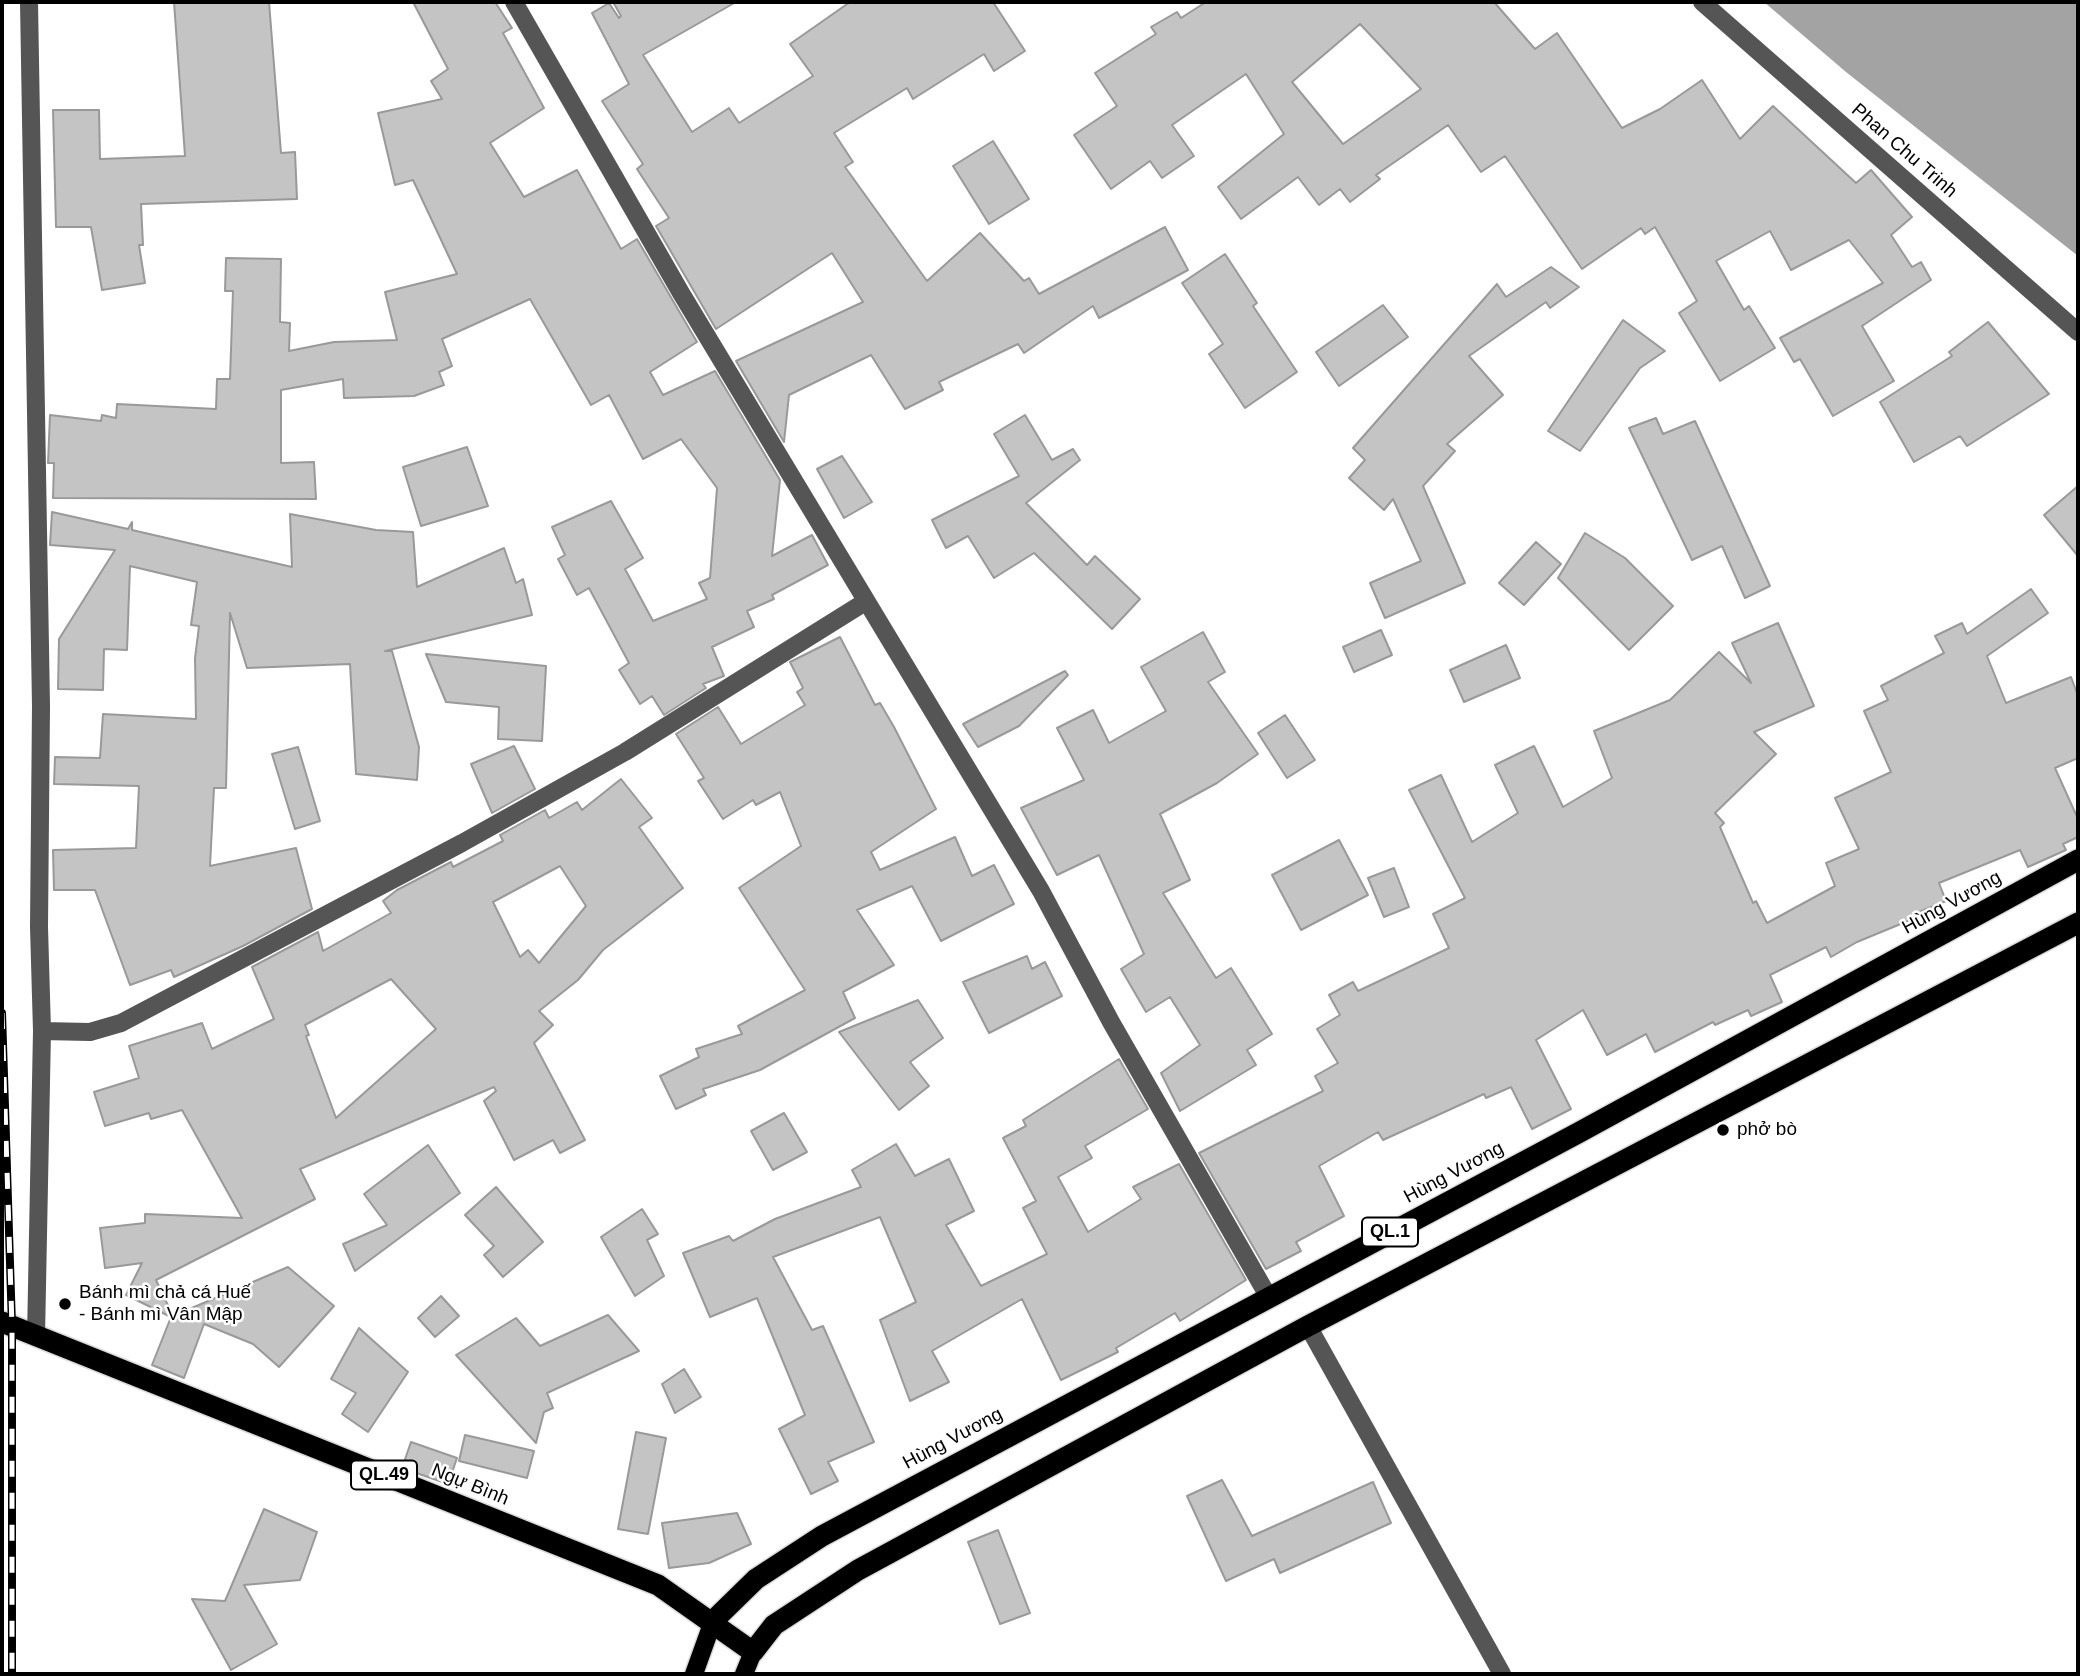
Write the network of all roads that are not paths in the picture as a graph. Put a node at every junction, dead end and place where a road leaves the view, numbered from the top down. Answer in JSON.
{"nodes":[{"id":1,"x":29,"y":2,"type":"edge"},
{"id":2,"x":514,"y":2,"type":"edge"},
{"id":3,"x":1702,"y":2,"type":"edge"},
{"id":4,"x":2078,"y":332,"type":"edge"},
{"id":5,"x":865,"y":602,"type":"junction"},
{"id":6,"x":2078,"y":860,"type":"edge"},
{"id":7,"x":2078,"y":923,"type":"edge"},
{"id":8,"x":42,"y":1031,"type":"junction"},
{"id":9,"x":1268,"y":1296,"type":"junction"},
{"id":10,"x":2,"y":1322,"type":"edge"},
{"id":11,"x":1308,"y":1326,"type":"junction"},
{"id":12,"x":37,"y":1337,"type":"junction"},
{"id":13,"x":713,"y":1621,"type":"junction"},
{"id":14,"x":753,"y":1652,"type":"junction"},
{"id":15,"x":694,"y":1674,"type":"edge"},
{"id":16,"x":744,"y":1674,"type":"edge"},
{"id":17,"x":1502,"y":1674,"type":"edge"}],
"edges":[{"from":1,"to":8,"type":"street"},
{"from":2,"to":5,"type":"street"},
{"from":3,"to":4,"type":"street","name":"Phan Chu Trinh"},
{"from":5,"to":8,"type":"street"},
{"from":5,"to":9,"type":"street"},
{"from":6,"to":9,"type":"highway","name":"Hùng Vương","number":"QL.1"},
{"from":7,"to":11,"type":"highway","number":"QL.1"},
{"from":8,"to":12,"type":"street"},
{"from":9,"to":13,"type":"highway","name":"Hùng Vương","number":"QL.1"},
{"from":10,"to":12,"type":"highway","name":"Ngự Bình","number":"QL.49"},
{"from":11,"to":14,"type":"highway","number":"QL.1"},
{"from":11,"to":17,"type":"street"},
{"from":12,"to":13,"type":"highway","name":"Ngự Bình","number":"QL.49"},
{"from":13,"to":14,"type":"highway","name":"Ngự Bình","number":"QL.49"},
{"from":13,"to":15,"type":"main road","number":"QL.1"},
{"from":14,"to":16,"type":"main road","number":"QL.1"}]}
